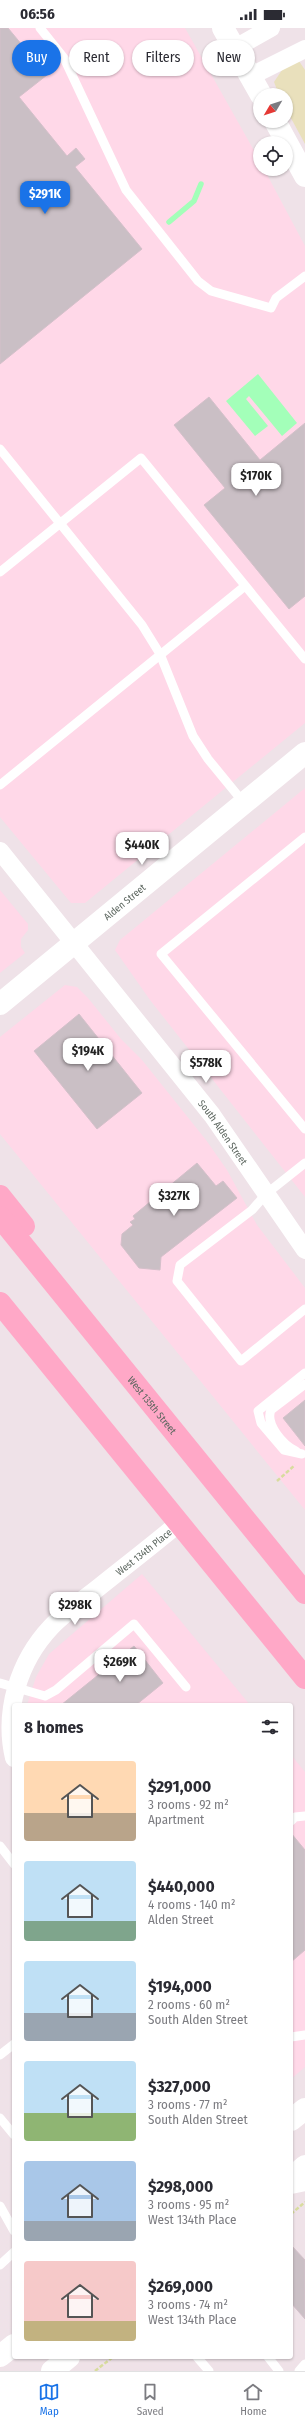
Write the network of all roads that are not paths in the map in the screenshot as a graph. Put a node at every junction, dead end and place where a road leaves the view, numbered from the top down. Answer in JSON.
{"nodes":[{"id":1,"x":40,"y":28,"type":"edge"},
{"id":2,"x":223,"y":28,"type":"edge"},
{"id":3,"x":271,"y":28,"type":"edge"},
{"id":4,"x":230,"y":40,"type":"edge"},
{"id":5,"x":249,"y":40,"type":"edge"},
{"id":6,"x":305,"y":49,"type":"edge"},
{"id":7,"x":255,"y":74,"type":"edge"},
{"id":8,"x":251,"y":76,"type":"edge"},
{"id":9,"x":257,"y":88,"type":"edge"},
{"id":10,"x":279,"y":128,"type":"edge"},
{"id":11,"x":305,"y":176,"type":"edge"},
{"id":12,"x":305,"y":276,"type":"edge"},
{"id":13,"x":0,"y":449,"type":"edge"},
{"id":14,"x":61,"y":524,"type":"junction"},
{"id":15,"x":0,"y":572,"type":"edge"},
{"id":16,"x":245,"y":586,"type":"junction"},
{"id":17,"x":160,"y":654,"type":"junction"},
{"id":18,"x":305,"y":660,"type":"edge"},
{"id":19,"x":305,"y":753,"type":"edge"},
{"id":20,"x":0,"y":785,"type":"edge"},
{"id":21,"x":244,"y":803,"type":"junction"},
{"id":22,"x":305,"y":837,"type":"edge"},
{"id":23,"x":0,"y":851,"type":"edge"},
{"id":24,"x":74,"y":944,"type":"junction"},
{"id":25,"x":0,"y":1004,"type":"edge"},
{"id":26,"x":305,"y":1129,"type":"edge"},
{"id":27,"x":305,"y":1163,"type":"edge"},
{"id":28,"x":266,"y":1194,"type":"junction"},
{"id":29,"x":0,"y":1196,"type":"edge"},
{"id":30,"x":0,"y":1217,"type":"edge"},
{"id":31,"x":305,"y":1250,"type":"edge"},
{"id":32,"x":0,"y":1303,"type":"edge"},
{"id":33,"x":305,"y":1309,"type":"edge"},
{"id":34,"x":305,"y":1373,"type":"edge"},
{"id":35,"x":135,"y":1383,"type":"junction"},
{"id":36,"x":305,"y":1384,"type":"edge"},
{"id":37,"x":303,"y":1454,"type":"edge"},
{"id":38,"x":179,"y":1523,"type":"junction"},
{"id":39,"x":305,"y":1593,"type":"edge"},
{"id":40,"x":305,"y":1678,"type":"edge"},
{"id":41,"x":8,"y":1686,"type":"edge"},
{"id":42,"x":186,"y":1687,"type":"dead end"},
{"id":43,"x":12,"y":1751,"type":"edge"},
{"id":44,"x":305,"y":1816,"type":"edge"},
{"id":45,"x":293,"y":1819,"type":"edge"},
{"id":46,"x":0,"y":1846,"type":"edge"},
{"id":47,"x":12,"y":1861,"type":"edge"},
{"id":48,"x":305,"y":2035,"type":"edge"},
{"id":49,"x":293,"y":2037,"type":"edge"},
{"id":50,"x":12,"y":2046,"type":"edge"},
{"id":51,"x":0,"y":2055,"type":"edge"},
{"id":52,"x":305,"y":2109,"type":"edge"},
{"id":53,"x":0,"y":2118,"type":"edge"},
{"id":54,"x":293,"y":2118,"type":"edge"},
{"id":55,"x":12,"y":2133,"type":"edge"},
{"id":56,"x":305,"y":2166,"type":"edge"},
{"id":57,"x":293,"y":2176,"type":"edge"},
{"id":58,"x":305,"y":2182,"type":"edge"},
{"id":59,"x":293,"y":2185,"type":"edge"},
{"id":60,"x":0,"y":2206,"type":"edge"},
{"id":61,"x":12,"y":2227,"type":"edge"},
{"id":62,"x":12,"y":2255,"type":"edge"},
{"id":63,"x":0,"y":2265,"type":"edge"},
{"id":64,"x":12,"y":2347,"type":"edge"},
{"id":65,"x":0,"y":2356,"type":"edge"},
{"id":66,"x":67,"y":2359,"type":"edge"},
{"id":67,"x":199,"y":2359,"type":"edge"},
{"id":68,"x":270,"y":2359,"type":"edge"},
{"id":69,"x":305,"y":2364,"type":"edge"},
{"id":70,"x":52,"y":2371,"type":"edge"},
{"id":71,"x":209,"y":2371,"type":"edge"},
{"id":72,"x":279,"y":2371,"type":"edge"},
{"id":73,"x":299,"y":2371,"type":"edge"}],
"edges":[{"from":1,"to":12,"type":"lane"},
{"from":2,"to":4,"type":"street"},
{"from":3,"to":5,"type":"street"},
{"from":6,"to":7,"type":"street"},
{"from":8,"to":9,"type":"street"},
{"from":10,"to":11,"type":"street"},
{"from":13,"to":14,"type":"lane"},
{"from":14,"to":15,"type":"lane"},
{"from":14,"to":16,"type":"lane"},
{"from":14,"to":17,"type":"lane"},
{"from":16,"to":17,"type":"lane"},
{"from":16,"to":18,"type":"lane"},
{"from":17,"to":20,"type":"lane"},
{"from":17,"to":21,"type":"lane"},
{"from":19,"to":21,"type":"street","name":"Alden Street"},
{"from":21,"to":24,"type":"street","name":"Alden Street"},
{"from":22,"to":26,"type":"lane"},
{"from":23,"to":24,"type":"street","name":"South Alden Street"},
{"from":24,"to":25,"type":"street","name":"Alden Street"},
{"from":24,"to":28,"type":"street","name":"South Alden Street"},
{"from":27,"to":28,"type":"lane"},
{"from":28,"to":31,"type":"street","name":"South Alden Street"},
{"from":28,"to":33,"type":"lane"},
{"from":29,"to":35,"type":"main road"},
{"from":30,"to":35,"type":"main road","name":"West 135th Street"},
{"from":32,"to":38,"type":"main road"},
{"from":34,"to":37,"type":"lane"},
{"from":35,"to":39,"type":"main road","name":"West 135th Street"},
{"from":36,"to":37,"type":"lane"},
{"from":38,"to":40,"type":"main road"},
{"from":38,"to":41,"type":"street","name":"West 134th Place"},
{"from":41,"to":42,"type":"lane"},
{"from":41,"to":43,"type":"street","name":"West 134th Place"},
{"from":44,"to":45,"type":"lane"},
{"from":46,"to":47,"type":"lane"},
{"from":48,"to":49,"type":"lane"},
{"from":50,"to":51,"type":"lane"},
{"from":52,"to":54,"type":"street"},
{"from":53,"to":55,"type":"lane"},
{"from":56,"to":57,"type":"street"},
{"from":58,"to":59,"type":"street"},
{"from":60,"to":61,"type":"lane"},
{"from":62,"to":63,"type":"lane"},
{"from":64,"to":65,"type":"street"},
{"from":66,"to":70,"type":"street"},
{"from":67,"to":71,"type":"lane"},
{"from":68,"to":72,"type":"lane"},
{"from":69,"to":73,"type":"lane"}]}
